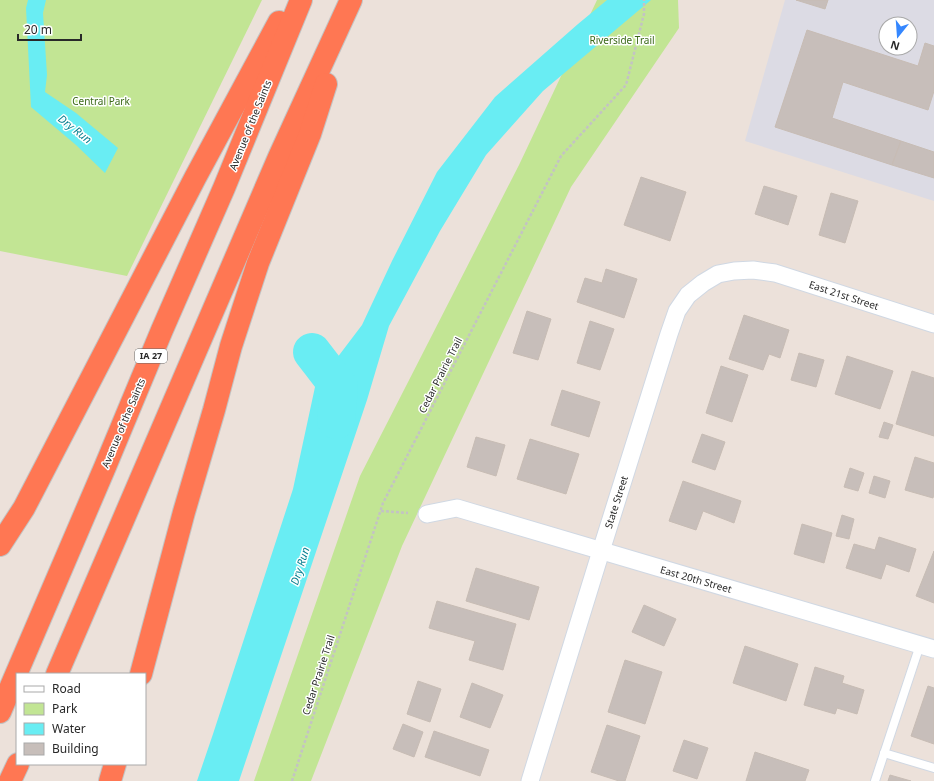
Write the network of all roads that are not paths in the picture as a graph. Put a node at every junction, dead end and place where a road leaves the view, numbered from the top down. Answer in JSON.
{"nodes":[{"id":1,"x":291,"y":0,"type":"edge"},
{"id":2,"x":301,"y":0,"type":"edge"},
{"id":3,"x":352,"y":0,"type":"edge"},
{"id":4,"x":752,"y":270,"type":"joint"},
{"id":5,"x":934,"y":324,"type":"edge"},
{"id":6,"x":427,"y":514,"type":"road end"},
{"id":7,"x":0,"y":546,"type":"edge"},
{"id":8,"x":601,"y":551,"type":"junction"},
{"id":9,"x":927,"y":647,"type":"edge"},
{"id":10,"x":17,"y":673,"type":"edge"},
{"id":11,"x":58,"y":673,"type":"edge"},
{"id":12,"x":141,"y":673,"type":"edge"},
{"id":13,"x":16,"y":675,"type":"edge"},
{"id":14,"x":0,"y":712,"type":"edge"},
{"id":15,"x":884,"y":753,"type":"junction"},
{"id":16,"x":18,"y":765,"type":"edge"},
{"id":17,"x":115,"y":765,"type":"edge"},
{"id":18,"x":934,"y":768,"type":"edge"},
{"id":19,"x":10,"y":781,"type":"edge"},
{"id":20,"x":110,"y":781,"type":"edge"},
{"id":21,"x":530,"y":781,"type":"edge"},
{"id":22,"x":875,"y":781,"type":"edge"}],
"edges":[{"from":1,"to":7,"type":"highway"},
{"from":2,"to":10,"type":"highway","name":"Avenue of the Saints","number":"IA 27"},
{"from":3,"to":11,"type":"highway"},
{"from":3,"to":12,"type":"highway"},
{"from":4,"to":5,"type":"street","name":"East 21st Street"},
{"from":4,"to":8,"type":"street","name":"State Street"},
{"from":6,"to":8,"type":"street","name":"East 20th Street"},
{"from":8,"to":9,"type":"street","name":"East 20th Street"},
{"from":8,"to":21,"type":"street","name":"State Street"},
{"from":9,"to":15,"type":"lane"},
{"from":13,"to":14,"type":"highway","name":"Avenue of the Saints","number":"IA 27"},
{"from":15,"to":18,"type":"lane"},
{"from":15,"to":22,"type":"lane"},
{"from":16,"to":19,"type":"highway"},
{"from":17,"to":20,"type":"highway"}]}
